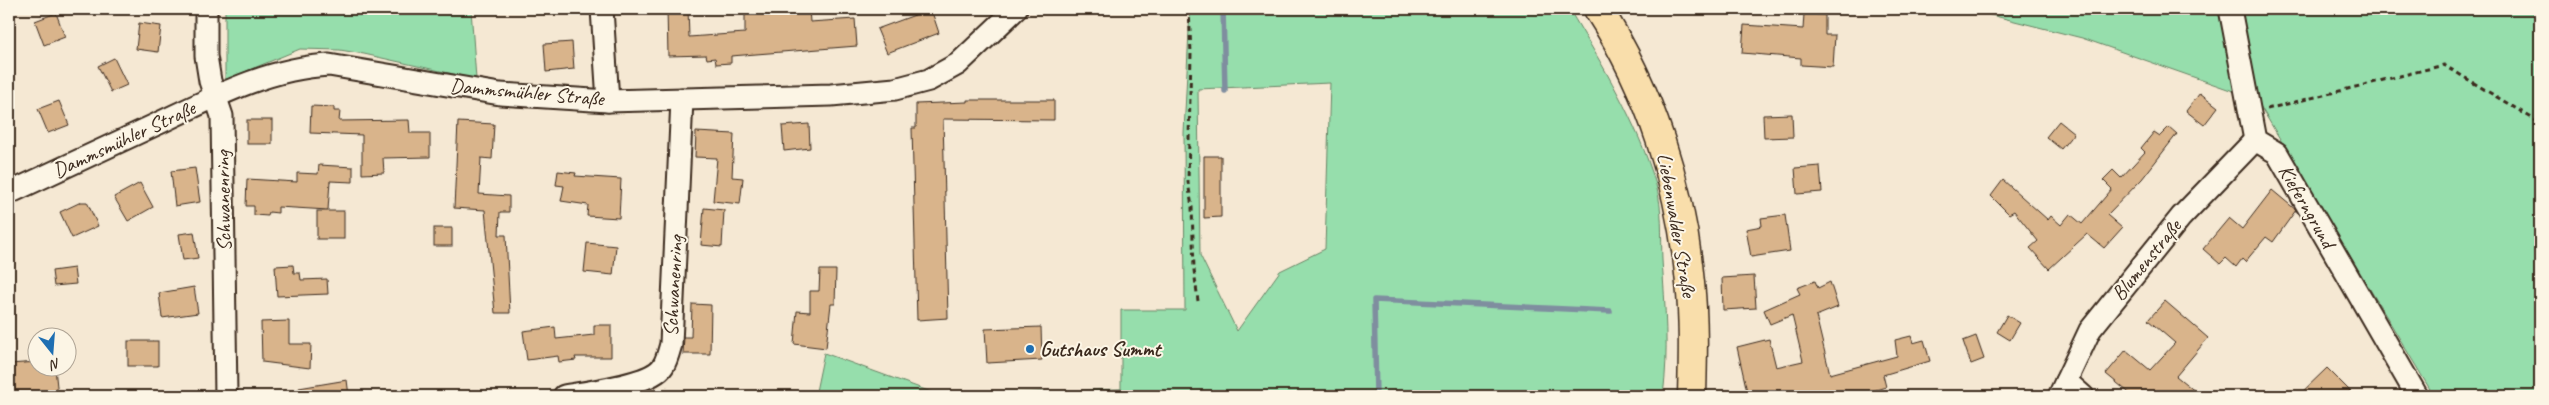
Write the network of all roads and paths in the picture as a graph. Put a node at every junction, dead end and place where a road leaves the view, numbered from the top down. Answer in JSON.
{"nodes":[{"id":1,"x":206,"y":9,"type":"edge"},
{"id":2,"x":602,"y":9,"type":"edge"},
{"id":3,"x":1016,"y":9,"type":"edge"},
{"id":4,"x":1189,"y":9,"type":"edge"},
{"id":5,"x":1598,"y":9,"type":"edge"},
{"id":6,"x":2230,"y":9,"type":"edge"},
{"id":7,"x":216,"y":96,"type":"junction"},
{"id":8,"x":682,"y":99,"type":"junction"},
{"id":9,"x":608,"y":101,"type":"junction"},
{"id":10,"x":2250,"y":114,"type":"junction"},
{"id":11,"x":2540,"y":123,"type":"edge"},
{"id":12,"x":2255,"y":140,"type":"junction"},
{"id":13,"x":9,"y":194,"type":"edge"},
{"id":14,"x":1198,"y":301,"type":"dead end"},
{"id":15,"x":2062,"y":389,"type":"edge"},
{"id":16,"x":226,"y":396,"type":"edge"},
{"id":17,"x":564,"y":396,"type":"edge"},
{"id":18,"x":1692,"y":396,"type":"edge"},
{"id":19,"x":2082,"y":396,"type":"edge"},
{"id":20,"x":2417,"y":396,"type":"edge"}],
"edges":[{"from":1,"to":7,"type":"street","name":"Schwanenring"},
{"from":2,"to":9,"type":"street"},
{"from":3,"to":8,"type":"street","name":"Dammsmühler Straße"},
{"from":4,"to":14,"type":"path"},
{"from":5,"to":18,"type":"main road","name":"Liebenwalder Straße"},
{"from":6,"to":10,"type":"street"},
{"from":7,"to":9,"type":"street","name":"Dammsmühler Straße"},
{"from":7,"to":13,"type":"street","name":"Dammsmühler Straße"},
{"from":7,"to":16,"type":"street","name":"Schwanenring"},
{"from":8,"to":9,"type":"street","name":"Dammsmühler Straße"},
{"from":8,"to":17,"type":"street","name":"Schwanenring"},
{"from":10,"to":11,"type":"path"},
{"from":10,"to":12,"type":"street"},
{"from":12,"to":15,"type":"street","name":"Blumenstraße"},
{"from":12,"to":20,"type":"street","name":"Kieferngrund"},
{"from":15,"to":19,"type":"street"}]}
